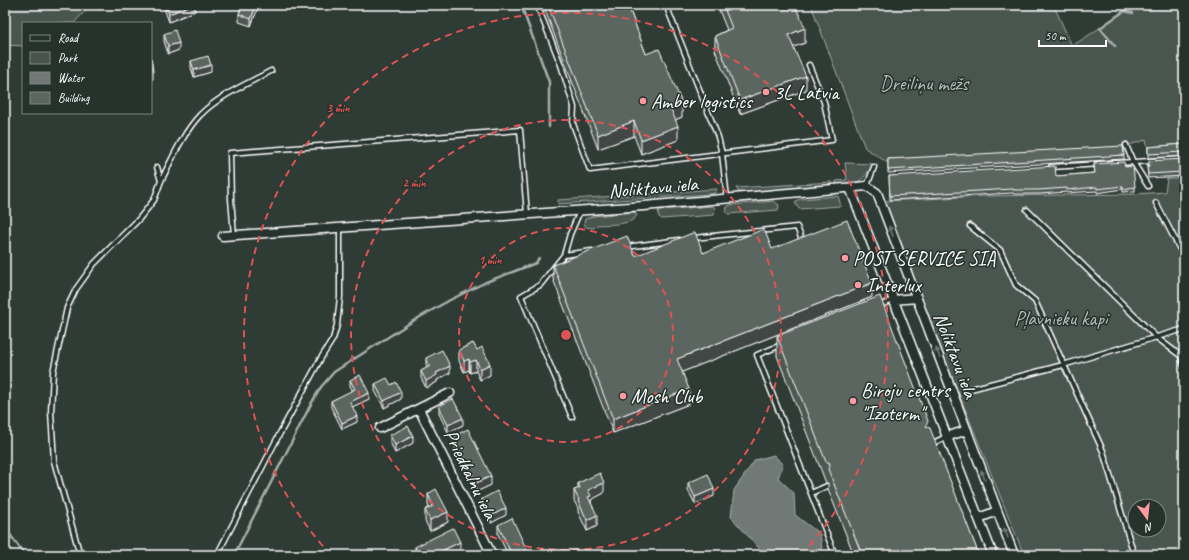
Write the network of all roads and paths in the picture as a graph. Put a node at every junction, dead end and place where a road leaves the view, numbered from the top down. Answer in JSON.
{"nodes":[{"id":1,"x":537,"y":5,"type":"edge"},
{"id":2,"x":666,"y":5,"type":"edge"},
{"id":3,"x":809,"y":65,"type":"dead end"},
{"id":4,"x":271,"y":71,"type":"dead end"},
{"id":5,"x":1126,"y":145,"type":"dead end"},
{"id":6,"x":722,"y":154,"type":"junction"},
{"id":7,"x":1184,"y":159,"type":"edge"},
{"id":8,"x":1133,"y":162,"type":"junction"},
{"id":9,"x":157,"y":167,"type":"dead end"},
{"id":10,"x":874,"y":167,"type":"dead end"},
{"id":11,"x":1047,"y":167,"type":"edge"},
{"id":12,"x":161,"y":182,"type":"junction"},
{"id":13,"x":867,"y":186,"type":"junction"},
{"id":14,"x":1148,"y":186,"type":"dead end"},
{"id":15,"x":850,"y":188,"type":"junction"},
{"id":16,"x":727,"y":198,"type":"junction"},
{"id":17,"x":1156,"y":202,"type":"dead end"},
{"id":18,"x":580,"y":210,"type":"junction"},
{"id":19,"x":1027,"y":210,"type":"dead end"},
{"id":20,"x":527,"y":214,"type":"junction"},
{"id":21,"x":970,"y":226,"type":"dead end"},
{"id":22,"x":340,"y":227,"type":"junction"},
{"id":23,"x":234,"y":235,"type":"junction"},
{"id":24,"x":222,"y":236,"type":"dead end"},
{"id":25,"x":803,"y":243,"type":"edge"},
{"id":26,"x":618,"y":248,"type":"edge"},
{"id":27,"x":594,"y":251,"type":"edge"},
{"id":28,"x":564,"y":255,"type":"junction"},
{"id":29,"x":1184,"y":257,"type":"edge"},
{"id":30,"x":917,"y":298,"type":"junction"},
{"id":31,"x":893,"y":300,"type":"junction"},
{"id":32,"x":872,"y":309,"type":"edge"},
{"id":33,"x":1184,"y":329,"type":"edge"},
{"id":34,"x":1156,"y":337,"type":"junction"},
{"id":35,"x":786,"y":343,"type":"edge"},
{"id":36,"x":1064,"y":365,"type":"junction"},
{"id":37,"x":1184,"y":366,"type":"edge"},
{"id":38,"x":967,"y":390,"type":"dead end"},
{"id":39,"x":450,"y":393,"type":"dead end"},
{"id":40,"x":419,"y":409,"type":"junction"},
{"id":41,"x":572,"y":417,"type":"dead end"},
{"id":42,"x":380,"y":428,"type":"dead end"},
{"id":43,"x":967,"y":430,"type":"junction"},
{"id":44,"x":946,"y":437,"type":"junction"},
{"id":45,"x":929,"y":445,"type":"edge"},
{"id":46,"x":827,"y":486,"type":"dead end"},
{"id":47,"x":811,"y":493,"type":"junction"},
{"id":48,"x":997,"y":511,"type":"junction"},
{"id":49,"x":978,"y":518,"type":"junction"},
{"id":50,"x":80,"y":555,"type":"edge"},
{"id":51,"x":217,"y":555,"type":"edge"},
{"id":52,"x":492,"y":555,"type":"edge"},
{"id":53,"x":835,"y":555,"type":"edge"},
{"id":54,"x":993,"y":555,"type":"edge"},
{"id":55,"x":1014,"y":555,"type":"edge"},
{"id":56,"x":1134,"y":555,"type":"edge"}],
"edges":[{"from":1,"to":6,"type":"lane"},
{"from":2,"to":6,"type":"lane"},
{"from":3,"to":6,"type":"lane"},
{"from":4,"to":12,"type":"lane"},
{"from":5,"to":8,"type":"lane"},
{"from":6,"to":16,"type":"lane"},
{"from":7,"to":8,"type":"lane"},
{"from":8,"to":11,"type":"lane"},
{"from":8,"to":14,"type":"lane"},
{"from":9,"to":12,"type":"lane"},
{"from":10,"to":13,"type":"lane"},
{"from":12,"to":50,"type":"lane"},
{"from":13,"to":15,"type":"street","name":"Noliktavu iela"},
{"from":30,"to":13,"type":"street","name":"Noliktavu iela","one_way":true},
{"from":15,"to":16,"type":"street","name":"Noliktavu iela"},
{"from":15,"to":31,"type":"street","name":"Noliktavu iela"},
{"from":16,"to":18,"type":"street","name":"Noliktavu iela"},
{"from":17,"to":29,"type":"lane"},
{"from":18,"to":20,"type":"street","name":"Noliktavu iela"},
{"from":18,"to":28,"type":"lane"},
{"from":19,"to":34,"type":"lane"},
{"from":20,"to":22,"type":"street","name":"Noliktavu iela"},
{"from":20,"to":23,"type":"lane"},
{"from":21,"to":36,"type":"lane"},
{"from":22,"to":23,"type":"street","name":"Noliktavu iela"},
{"from":22,"to":51,"type":"lane"},
{"from":23,"to":24,"type":"street","name":"Noliktavu iela"},
{"from":25,"to":26,"type":"lane"},
{"from":27,"to":28,"type":"lane"},
{"from":28,"to":41,"type":"lane"},
{"from":30,"to":31,"type":"street"},
{"from":43,"to":30,"type":"street","name":"Noliktavu iela","one_way":true},
{"from":31,"to":32,"type":"lane"},
{"from":31,"to":44,"type":"street","name":"Noliktavu iela"},
{"from":33,"to":34,"type":"lane"},
{"from":34,"to":36,"type":"lane"},
{"from":34,"to":37,"type":"lane"},
{"from":35,"to":47,"type":"lane"},
{"from":36,"to":38,"type":"lane"},
{"from":36,"to":56,"type":"lane"},
{"from":39,"to":40,"type":"street"},
{"from":40,"to":42,"type":"street"},
{"from":40,"to":52,"type":"street","name":"Priedkalnu iela"},
{"from":43,"to":44,"type":"street"},
{"from":48,"to":43,"type":"street","name":"Noliktavu iela","one_way":true},
{"from":44,"to":45,"type":"lane"},
{"from":44,"to":49,"type":"street","name":"Noliktavu iela"},
{"from":46,"to":47,"type":"lane"},
{"from":47,"to":53,"type":"lane"},
{"from":48,"to":49,"type":"street"},
{"from":55,"to":48,"type":"street","name":"Noliktavu iela","one_way":true},
{"from":49,"to":54,"type":"street","name":"Noliktavu iela"}]}
